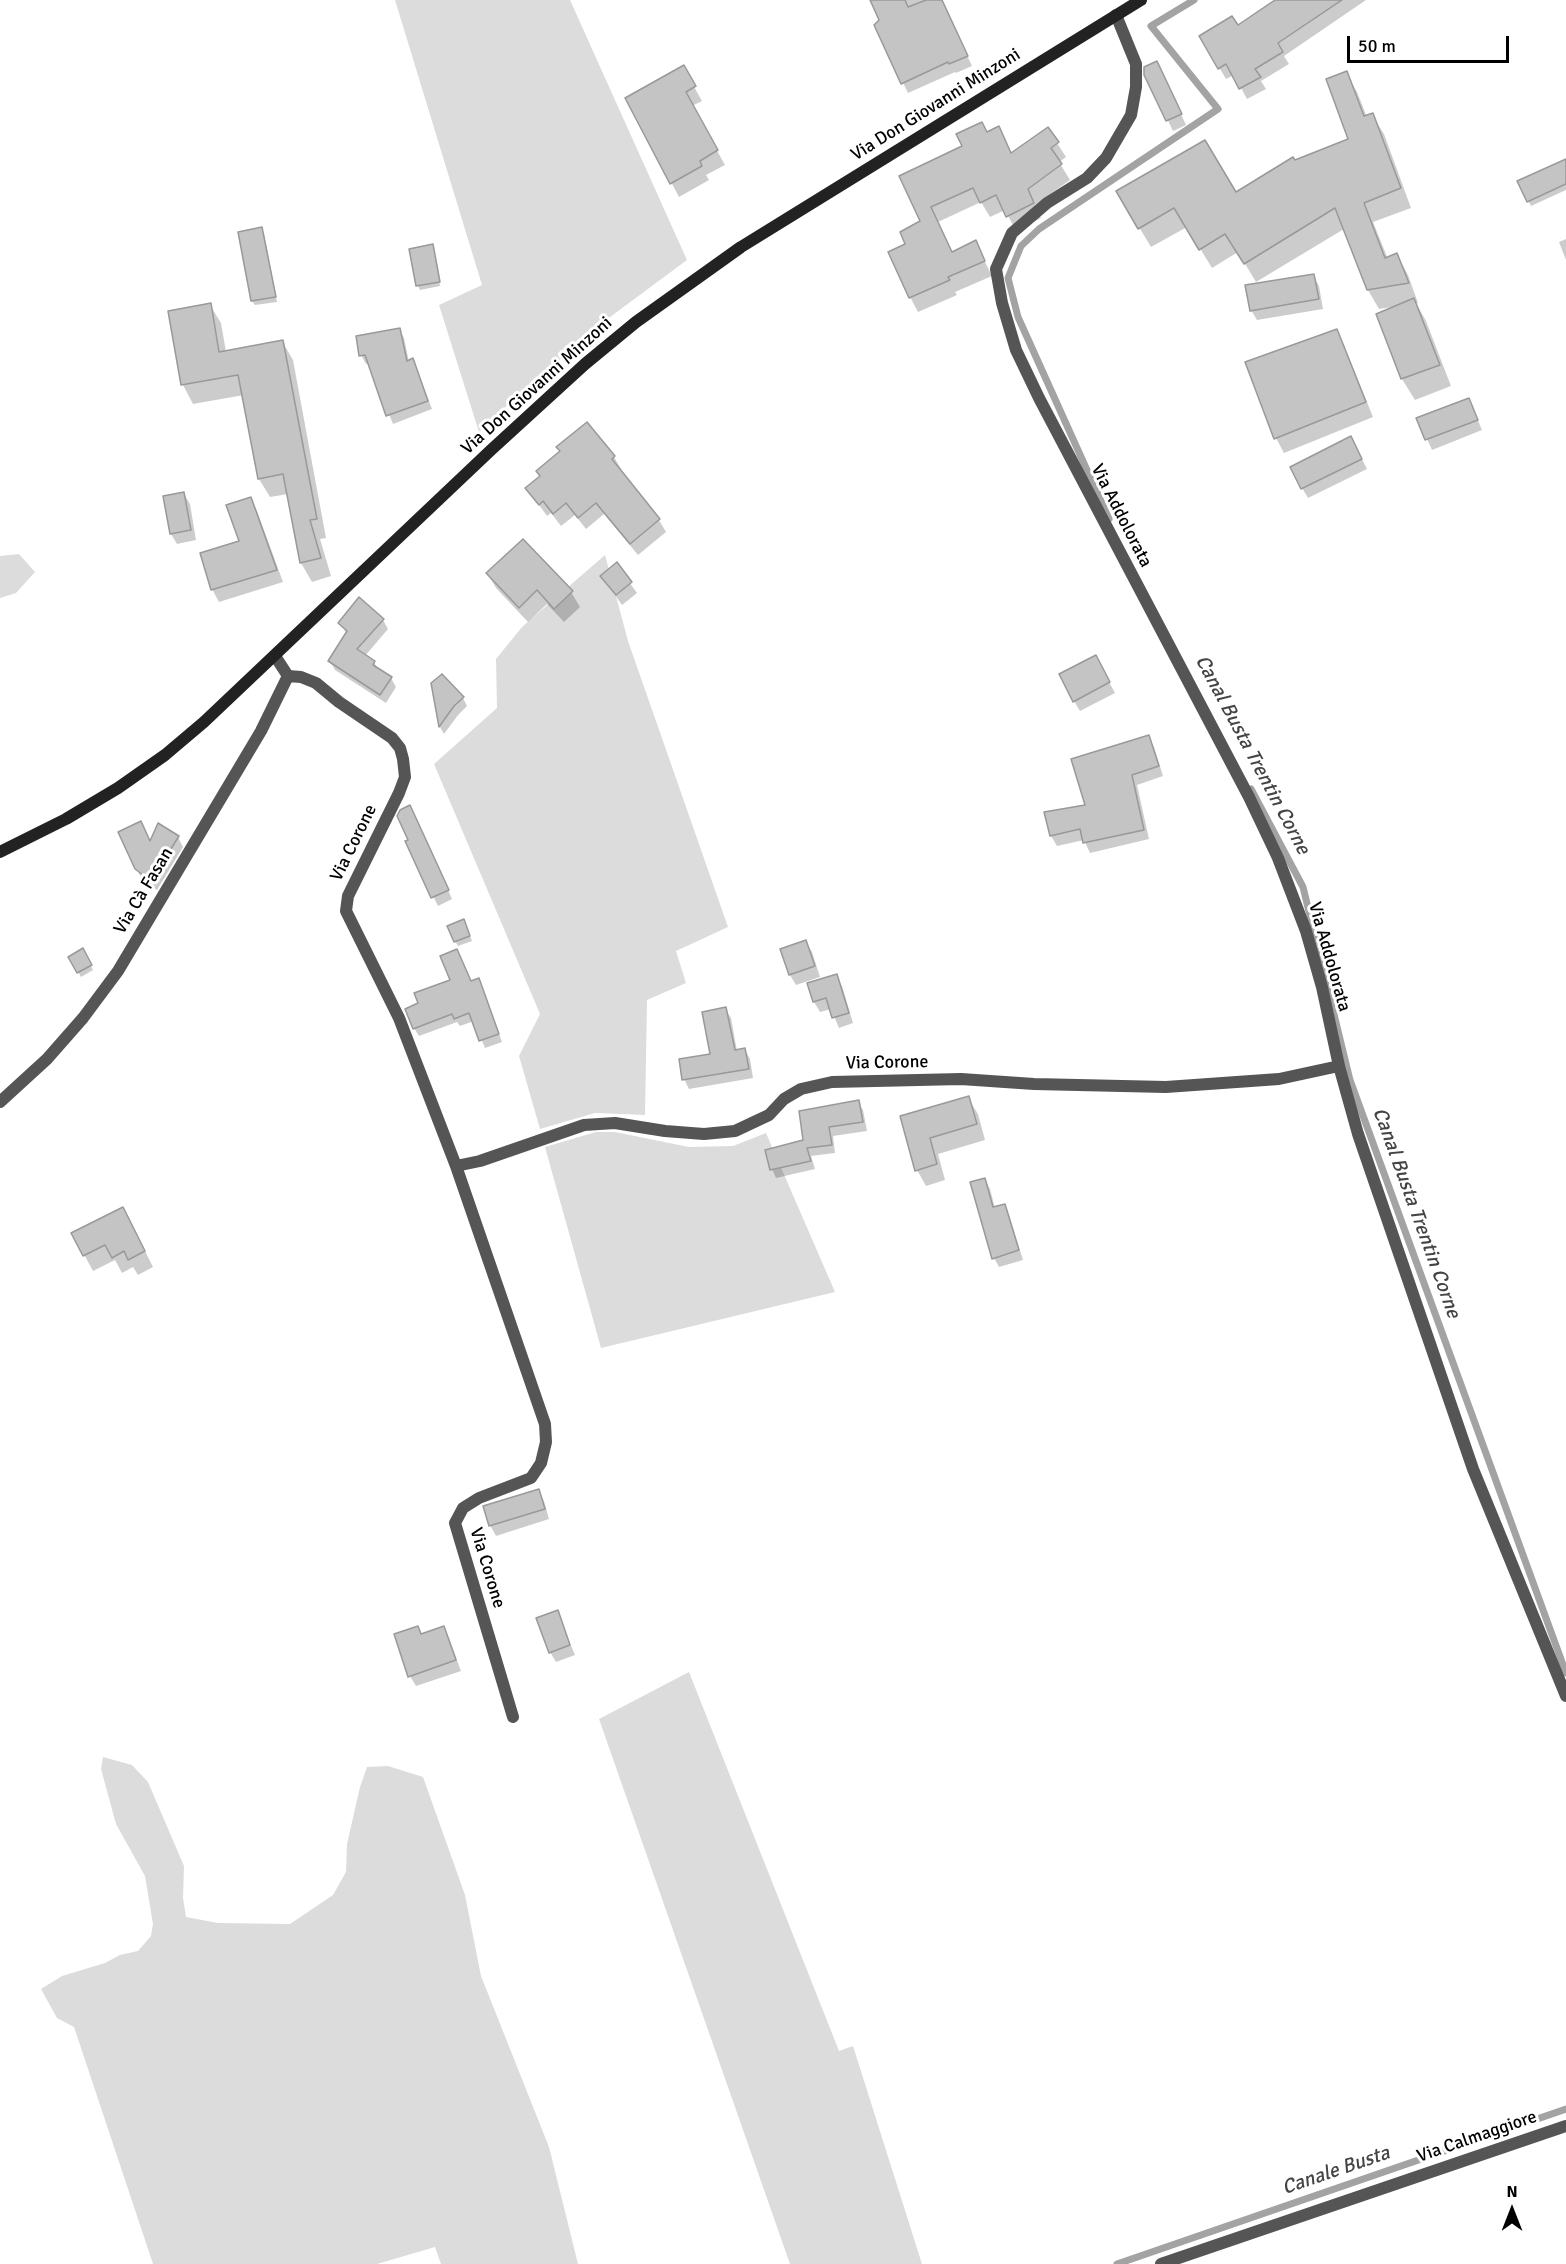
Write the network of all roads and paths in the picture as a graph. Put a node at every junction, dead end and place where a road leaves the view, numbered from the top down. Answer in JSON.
{"nodes":[{"id":1,"x":1141,"y":0,"type":"edge"},
{"id":2,"x":1116,"y":15,"type":"junction"},
{"id":3,"x":275,"y":656,"type":"junction"},
{"id":4,"x":288,"y":676,"type":"junction"},
{"id":5,"x":0,"y":852,"type":"edge"},
{"id":6,"x":1339,"y":1066,"type":"junction"},
{"id":7,"x":0,"y":1102,"type":"edge"},
{"id":8,"x":456,"y":1166,"type":"junction"},
{"id":9,"x":1566,"y":1696,"type":"edge"},
{"id":10,"x":513,"y":1717,"type":"dead end"},
{"id":11,"x":1566,"y":2126,"type":"edge"},
{"id":12,"x":1161,"y":2264,"type":"edge"}],
"edges":[{"from":1,"to":2,"type":"street","name":"Via Don Giovanni Minzoni"},
{"from":2,"to":3,"type":"street","name":"Via Don Giovanni Minzoni"},
{"from":2,"to":6,"type":"street","name":"Via Addolorata"},
{"from":3,"to":4,"type":"street"},
{"from":3,"to":5,"type":"street","name":"Via Don Giovanni Minzoni"},
{"from":4,"to":7,"type":"street","name":"Via Cà Fasan"},
{"from":4,"to":8,"type":"street","name":"Via Corone"},
{"from":6,"to":8,"type":"street","name":"Via Corone"},
{"from":6,"to":9,"type":"street","name":"Via Addolorata"},
{"from":8,"to":10,"type":"street","name":"Via Corone"},
{"from":11,"to":12,"type":"street","name":"Via Calmaggiore"}]}
